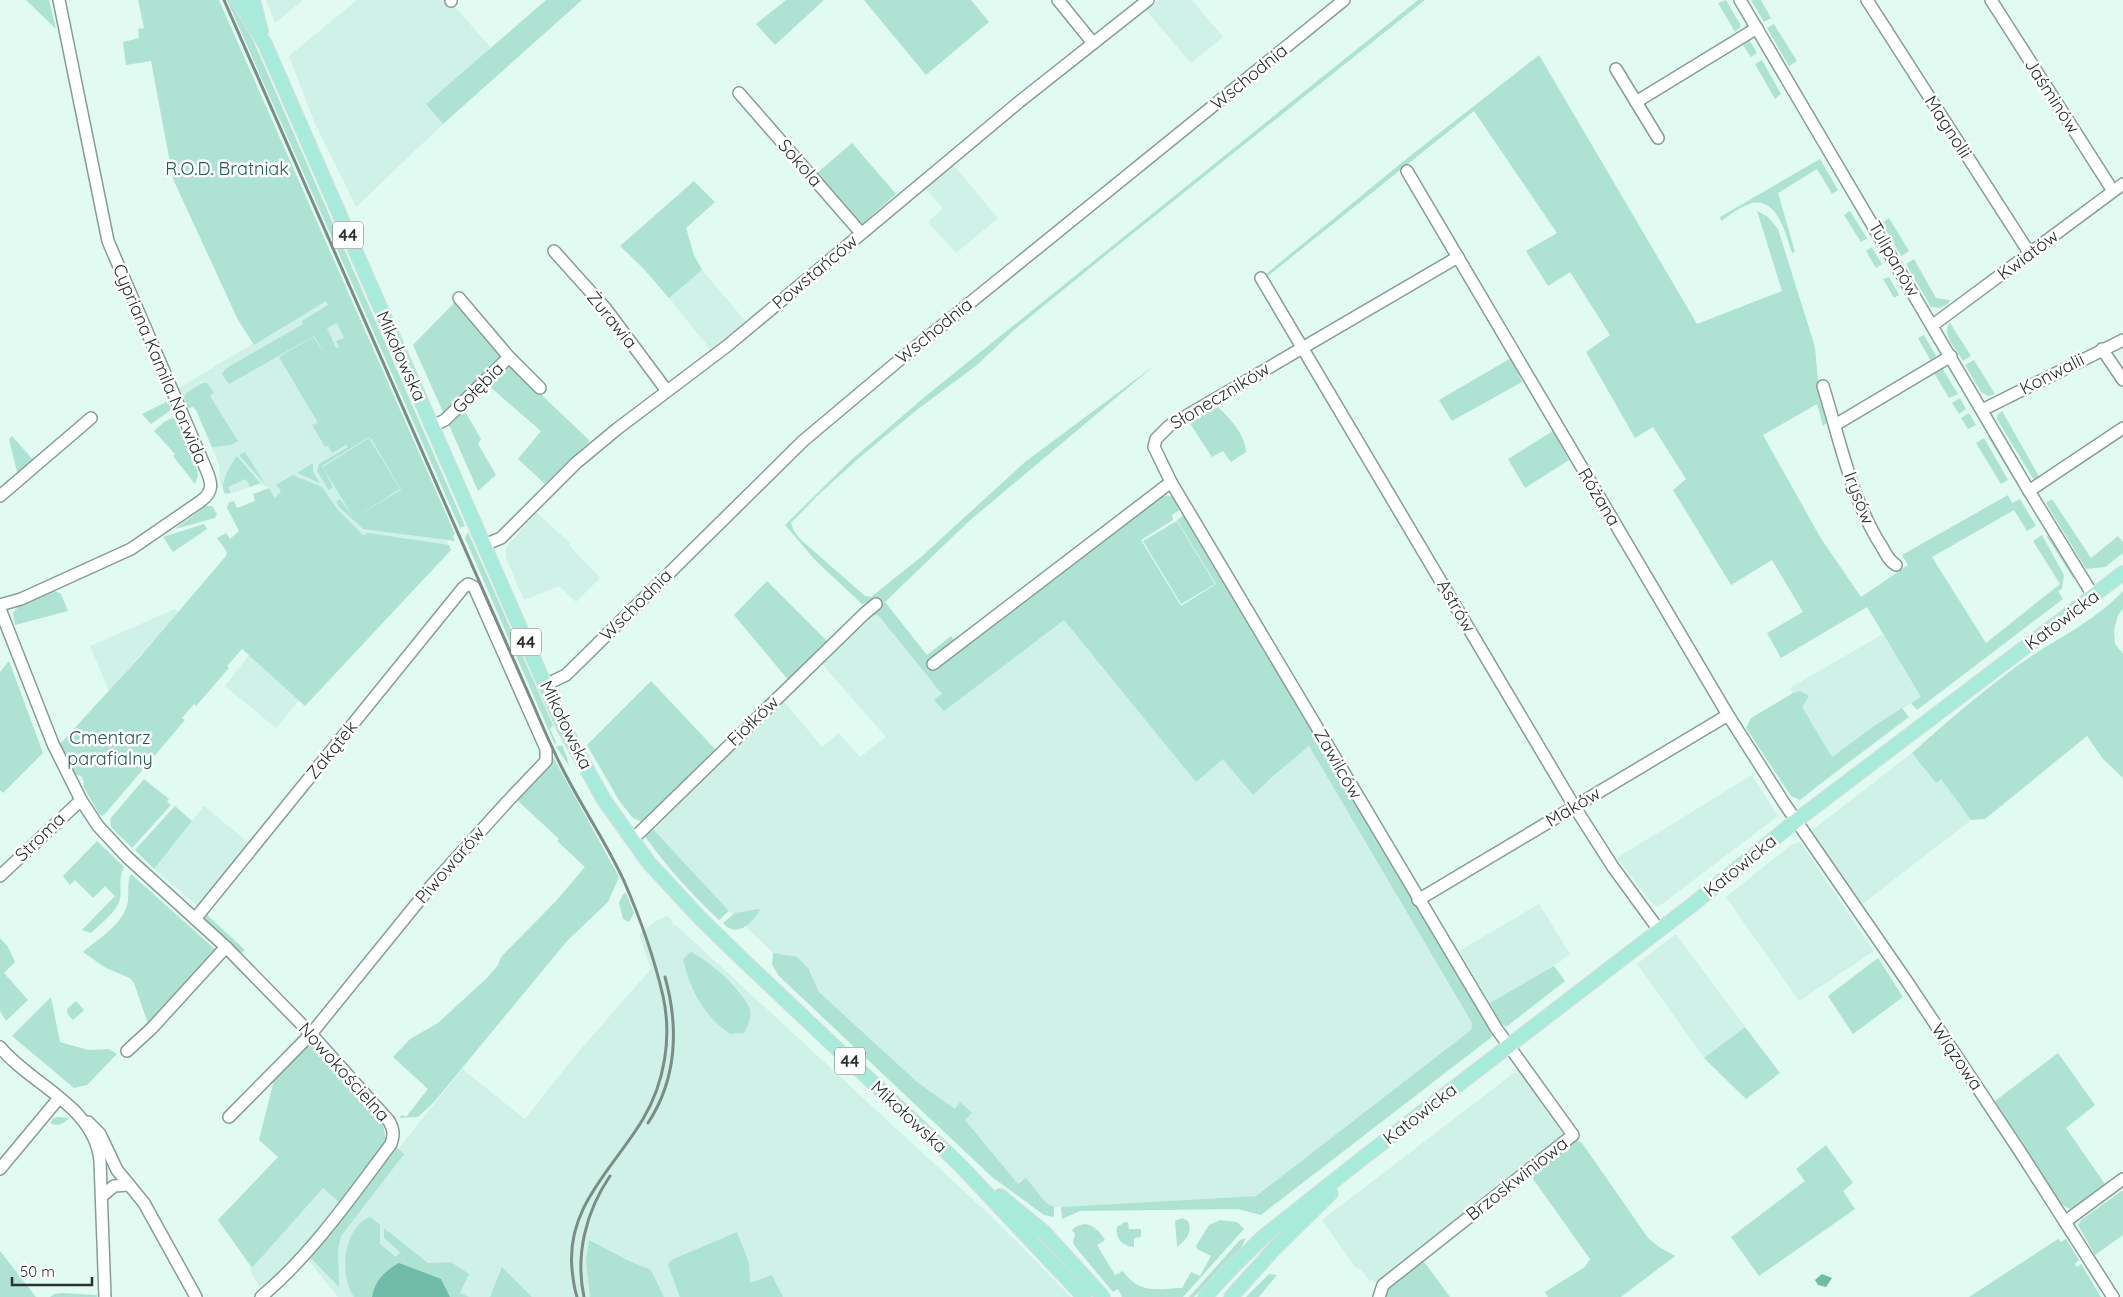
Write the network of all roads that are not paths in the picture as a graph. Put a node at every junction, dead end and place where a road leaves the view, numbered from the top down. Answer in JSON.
{"nodes":[{"id":1,"x":60,"y":0,"type":"edge"},
{"id":2,"x":238,"y":0,"type":"edge"},
{"id":3,"x":254,"y":0,"type":"edge"},
{"id":4,"x":1058,"y":0,"type":"edge"},
{"id":5,"x":1148,"y":0,"type":"edge"},
{"id":6,"x":1344,"y":0,"type":"edge"},
{"id":7,"x":1740,"y":0,"type":"edge"},
{"id":8,"x":1867,"y":0,"type":"edge"},
{"id":9,"x":1991,"y":0,"type":"edge"},
{"id":10,"x":1757,"y":28,"type":"junction"},
{"id":11,"x":1093,"y":43,"type":"junction"},
{"id":12,"x":265,"y":44,"type":"junction"},
{"id":13,"x":1616,"y":69,"type":"dead end"},
{"id":14,"x":740,"y":93,"type":"dead end"},
{"id":15,"x":1636,"y":102,"type":"junction"},
{"id":16,"x":1658,"y":138,"type":"dead end"},
{"id":17,"x":1407,"y":171,"type":"dead end"},
{"id":18,"x":2123,"y":184,"type":"edge"},
{"id":19,"x":2113,"y":191,"type":"junction"},
{"id":20,"x":861,"y":233,"type":"junction"},
{"id":21,"x":554,"y":251,"type":"dead end"},
{"id":22,"x":2030,"y":254,"type":"junction"},
{"id":23,"x":1458,"y":257,"type":"junction"},
{"id":24,"x":1261,"y":278,"type":"dead end"},
{"id":25,"x":459,"y":298,"type":"dead end"},
{"id":26,"x":1933,"y":325,"type":"junction"},
{"id":27,"x":2123,"y":340,"type":"edge"},
{"id":28,"x":1302,"y":348,"type":"junction"},
{"id":29,"x":2102,"y":349,"type":"junction"},
{"id":30,"x":1951,"y":356,"type":"junction"},
{"id":31,"x":509,"y":357,"type":"junction"},
{"id":32,"x":2123,"y":380,"type":"edge"},
{"id":33,"x":1824,"y":386,"type":"dead end"},
{"id":34,"x":540,"y":388,"type":"dead end"},
{"id":35,"x":667,"y":391,"type":"junction"},
{"id":36,"x":1982,"y":410,"type":"junction"},
{"id":37,"x":91,"y":418,"type":"dead end"},
{"id":38,"x":1835,"y":425,"type":"junction"},
{"id":39,"x":432,"y":426,"type":"junction"},
{"id":40,"x":2123,"y":428,"type":"edge"},
{"id":41,"x":1171,"y":482,"type":"junction"},
{"id":42,"x":2029,"y":491,"type":"junction"},
{"id":43,"x":0,"y":496,"type":"edge"},
{"id":44,"x":484,"y":545,"type":"junction"},
{"id":45,"x":1896,"y":565,"type":"dead end"},
{"id":46,"x":2123,"y":573,"type":"edge"},
{"id":47,"x":471,"y":584,"type":"joint"},
{"id":48,"x":2094,"y":596,"type":"junction"},
{"id":49,"x":876,"y":604,"type":"dead end"},
{"id":50,"x":0,"y":605,"type":"edge"},
{"id":51,"x":0,"y":609,"type":"edge"},
{"id":52,"x":933,"y":664,"type":"dead end"},
{"id":53,"x":545,"y":686,"type":"junction"},
{"id":54,"x":1728,"y":715,"type":"junction"},
{"id":55,"x":81,"y":800,"type":"junction"},
{"id":56,"x":1574,"y":806,"type":"junction"},
{"id":57,"x":1797,"y":820,"type":"junction"},
{"id":58,"x":632,"y":840,"type":"junction"},
{"id":59,"x":0,"y":876,"type":"edge"},
{"id":60,"x":1418,"y":900,"type":"junction"},
{"id":61,"x":195,"y":919,"type":"junction"},
{"id":62,"x":1660,"y":930,"type":"junction"},
{"id":63,"x":226,"y":947,"type":"junction"},
{"id":64,"x":311,"y":1034,"type":"junction"},
{"id":65,"x":1508,"y":1046,"type":"junction"},
{"id":66,"x":2,"y":1050,"type":"edge"},
{"id":67,"x":127,"y":1051,"type":"dead end"},
{"id":68,"x":59,"y":1098,"type":"junction"},
{"id":69,"x":78,"y":1115,"type":"junction"},
{"id":70,"x":229,"y":1117,"type":"dead end"},
{"id":71,"x":1359,"y":1161,"type":"junction"},
{"id":72,"x":960,"y":1165,"type":"junction"},
{"id":73,"x":0,"y":1168,"type":"edge"},
{"id":74,"x":2123,"y":1180,"type":"edge"},
{"id":75,"x":129,"y":1185,"type":"junction"},
{"id":76,"x":102,"y":1196,"type":"junction"},
{"id":77,"x":2066,"y":1222,"type":"junction"},
{"id":78,"x":105,"y":1297,"type":"edge"},
{"id":79,"x":196,"y":1297,"type":"edge"},
{"id":80,"x":261,"y":1297,"type":"edge"},
{"id":81,"x":1084,"y":1297,"type":"edge"},
{"id":82,"x":1103,"y":1297,"type":"edge"},
{"id":83,"x":1205,"y":1297,"type":"edge"},
{"id":84,"x":1231,"y":1297,"type":"edge"},
{"id":85,"x":1379,"y":1297,"type":"edge"},
{"id":86,"x":2113,"y":1297,"type":"edge"}],
"edges":[{"from":1,"to":50,"type":"street","name":"Cypriana Kamila Norwida"},
{"from":2,"to":12,"type":"main road","name":"Mikołowska","number":"44"},
{"from":3,"to":12,"type":"main road","name":"Mikołowska","number":"44"},
{"from":4,"to":11,"type":"street"},
{"from":5,"to":11,"type":"street","name":"Powstańców"},
{"from":6,"to":53,"type":"street","name":"Wschodnia"},
{"from":7,"to":10,"type":"street","name":"Tulipanów"},
{"from":8,"to":22,"type":"street","name":"Magnolii"},
{"from":9,"to":19,"type":"street","name":"Jaśminów"},
{"from":10,"to":15,"type":"street"},
{"from":10,"to":26,"type":"street","name":"Tulipanów"},
{"from":11,"to":20,"type":"street","name":"Powstańców"},
{"from":12,"to":39,"type":"main road","name":"Mikołowska","number":"44"},
{"from":13,"to":15,"type":"street"},
{"from":14,"to":20,"type":"street","name":"Sokola"},
{"from":15,"to":16,"type":"street"},
{"from":17,"to":23,"type":"street","name":"Różana"},
{"from":18,"to":19,"type":"street","name":"Kwiatów"},
{"from":19,"to":22,"type":"street","name":"Kwiatów"},
{"from":20,"to":35,"type":"street","name":"Powstańców"},
{"from":21,"to":35,"type":"street","name":"Żurawia"},
{"from":22,"to":26,"type":"street","name":"Kwiatów"},
{"from":23,"to":28,"type":"street","name":"Słoneczników"},
{"from":23,"to":54,"type":"street","name":"Różana"},
{"from":24,"to":28,"type":"street","name":"Astrów"},
{"from":25,"to":31,"type":"street","name":"Gołębia"},
{"from":26,"to":30,"type":"street","name":"Tulipanów"},
{"from":27,"to":29,"type":"street","name":"Konwalii"},
{"from":28,"to":41,"type":"street","name":"Słoneczników"},
{"from":28,"to":56,"type":"street","name":"Astrów"},
{"from":29,"to":32,"type":"street"},
{"from":29,"to":36,"type":"street","name":"Konwalii"},
{"from":30,"to":36,"type":"street","name":"Tulipanów"},
{"from":30,"to":38,"type":"street"},
{"from":31,"to":34,"type":"street"},
{"from":31,"to":39,"type":"street","name":"Gołębia"},
{"from":33,"to":38,"type":"street","name":"Irysów"},
{"from":35,"to":44,"type":"street","name":"Powstańców"},
{"from":36,"to":42,"type":"street","name":"Tulipanów"},
{"from":37,"to":43,"type":"street"},
{"from":38,"to":45,"type":"street","name":"Irysów"},
{"from":39,"to":44,"type":"main road","name":"Mikołowska","number":"44"},
{"from":40,"to":42,"type":"street"},
{"from":41,"to":52,"type":"street"},
{"from":41,"to":60,"type":"street","name":"Zawilców"},
{"from":42,"to":48,"type":"street","name":"Tulipanów"},
{"from":44,"to":53,"type":"main road","name":"Mikołowska","number":"44"},
{"from":46,"to":48,"type":"main road","name":"Katowicka"},
{"from":47,"to":61,"type":"street","name":"Zakątek"},
{"from":47,"to":64,"type":"street","name":"Piwowarów"},
{"from":48,"to":57,"type":"main road","name":"Katowicka"},
{"from":49,"to":58,"type":"street","name":"Fiołków"},
{"from":51,"to":55,"type":"street","name":"Nowokościelna"},
{"from":53,"to":58,"type":"main road","name":"Mikołowska","number":"44"},
{"from":54,"to":56,"type":"street","name":"Maków"},
{"from":54,"to":57,"type":"street","name":"Różana"},
{"from":55,"to":59,"type":"street","name":"Stroma"},
{"from":55,"to":61,"type":"street","name":"Nowokościelna"},
{"from":56,"to":60,"type":"street","name":"Maków"},
{"from":56,"to":62,"type":"street","name":"Astrów"},
{"from":57,"to":62,"type":"main road","name":"Katowicka"},
{"from":57,"to":77,"type":"street","name":"Wiązowa"},
{"from":58,"to":72,"type":"main road","name":"Mikołowska","number":"44"},
{"from":60,"to":65,"type":"street","name":"Zawilców"},
{"from":61,"to":63,"type":"street","name":"Nowokościelna"},
{"from":62,"to":65,"type":"main road","name":"Katowicka"},
{"from":63,"to":64,"type":"street","name":"Nowokościelna"},
{"from":63,"to":67,"type":"street"},
{"from":64,"to":70,"type":"street","name":"Piwowarów"},
{"from":64,"to":80,"type":"street","name":"Nowokościelna"},
{"from":65,"to":71,"type":"main road","name":"Katowicka"},
{"from":65,"to":85,"type":"street","name":"Brzoskwiniowa"},
{"from":66,"to":68,"type":"street"},
{"from":68,"to":69,"type":"street"},
{"from":68,"to":73,"type":"street"},
{"from":69,"to":75,"type":"street"},
{"from":69,"to":76,"type":"street"},
{"from":71,"to":83,"type":"main road","name":"Katowicka"},
{"from":71,"to":84,"type":"main road","name":"Katowicka"},
{"from":72,"to":81,"type":"main road","name":"Mikołowska","number":"44"},
{"from":72,"to":82,"type":"main road","name":"Mikołowska","number":"44"},
{"from":74,"to":77,"type":"street"},
{"from":75,"to":76,"type":"street"},
{"from":75,"to":79,"type":"street"},
{"from":76,"to":78,"type":"street"},
{"from":77,"to":86,"type":"street","name":"Wiązowa"}]}
